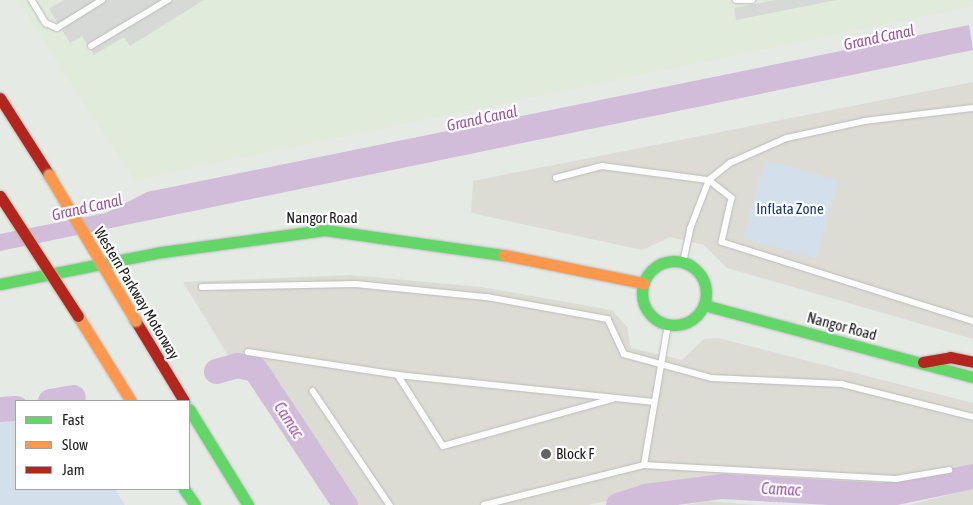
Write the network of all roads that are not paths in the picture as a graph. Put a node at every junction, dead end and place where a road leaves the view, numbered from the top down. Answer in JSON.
{"nodes":[{"id":1,"x":32,"y":0,"type":"edge"},
{"id":2,"x":102,"y":0,"type":"edge"},
{"id":3,"x":168,"y":0,"type":"edge"},
{"id":4,"x":736,"y":0,"type":"edge"},
{"id":5,"x":752,"y":0,"type":"edge"},
{"id":6,"x":91,"y":46,"type":"dead end"},
{"id":7,"x":0,"y":98,"type":"edge"},
{"id":8,"x":973,"y":108,"type":"edge"},
{"id":9,"x":556,"y":178,"type":"dead end"},
{"id":10,"x":709,"y":180,"type":"junction"},
{"id":11,"x":0,"y":196,"type":"edge"},
{"id":12,"x":684,"y":263,"type":"junction"},
{"id":13,"x":644,"y":283,"type":"junction"},
{"id":14,"x":0,"y":284,"type":"edge"},
{"id":15,"x":202,"y":287,"type":"dead end"},
{"id":16,"x":704,"y":305,"type":"junction"},
{"id":17,"x":973,"y":321,"type":"edge"},
{"id":18,"x":668,"y":325,"type":"junction"},
{"id":19,"x":248,"y":352,"type":"dead end"},
{"id":20,"x":919,"y":362,"type":"junction"},
{"id":21,"x":973,"y":362,"type":"edge"},
{"id":22,"x":659,"y":364,"type":"junction"},
{"id":23,"x":398,"y":375,"type":"junction"},
{"id":24,"x":973,"y":377,"type":"edge"},
{"id":25,"x":313,"y":392,"type":"dead end"},
{"id":26,"x":617,"y":398,"type":"junction"},
{"id":27,"x":130,"y":400,"type":"edge"},
{"id":28,"x":183,"y":400,"type":"edge"},
{"id":29,"x":654,"y":402,"type":"junction"},
{"id":30,"x":190,"y":412,"type":"edge"},
{"id":31,"x":973,"y":418,"type":"edge"},
{"id":32,"x":644,"y":465,"type":"junction"},
{"id":33,"x":949,"y":470,"type":"dead end"},
{"id":34,"x":185,"y":490,"type":"edge"},
{"id":35,"x":194,"y":505,"type":"edge"},
{"id":36,"x":248,"y":505,"type":"edge"},
{"id":37,"x":390,"y":505,"type":"edge"},
{"id":38,"x":484,"y":505,"type":"edge"}],
"edges":[{"from":1,"to":2,"type":"lane"},
{"from":3,"to":6,"type":"lane"},
{"from":4,"to":5,"type":"lane"},
{"from":7,"to":28,"type":"main road","name":"Western Parkway Motorway","bridge":true},
{"from":8,"to":10,"type":"lane"},
{"from":9,"to":10,"type":"lane"},
{"from":10,"to":12,"type":"lane"},
{"from":10,"to":17,"type":"lane"},
{"from":11,"to":27,"type":"main road","bridge":true},
{"from":12,"to":13,"type":"main road"},
{"from":12,"to":16,"type":"main road"},
{"from":13,"to":14,"type":"main road","name":"Nangor Road"},
{"from":13,"to":18,"type":"main road"},
{"from":15,"to":22,"type":"lane"},
{"from":16,"to":18,"type":"main road"},
{"from":16,"to":20,"type":"main road","name":"Nangor Road"},
{"from":18,"to":22,"type":"lane"},
{"from":19,"to":23,"type":"lane"},
{"from":20,"to":21,"type":"main road"},
{"from":20,"to":24,"type":"main road","name":"Nangor Road"},
{"from":22,"to":29,"type":"lane"},
{"from":22,"to":31,"type":"lane"},
{"from":23,"to":26,"type":"lane"},
{"from":23,"to":26,"type":"lane"},
{"from":25,"to":37,"type":"lane"},
{"from":26,"to":29,"type":"lane"},
{"from":29,"to":32,"type":"lane"},
{"from":30,"to":36,"type":"main road"},
{"from":32,"to":33,"type":"lane"},
{"from":32,"to":38,"type":"lane"},
{"from":34,"to":35,"type":"main road"}]}
